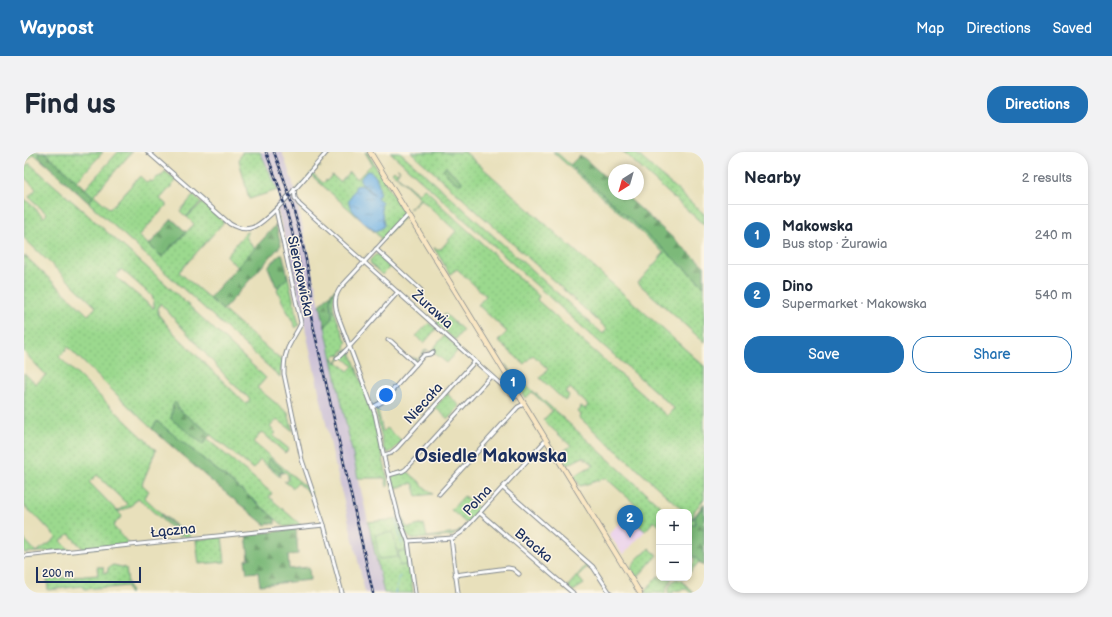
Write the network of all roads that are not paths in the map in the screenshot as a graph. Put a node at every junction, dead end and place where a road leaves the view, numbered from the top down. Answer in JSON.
{"nodes":[{"id":1,"x":148,"y":152,"type":"edge"},
{"id":2,"x":327,"y":152,"type":"edge"},
{"id":3,"x":370,"y":152,"type":"edge"},
{"id":4,"x":294,"y":189,"type":"junction"},
{"id":5,"x":276,"y":210,"type":"junction"},
{"id":6,"x":408,"y":215,"type":"junction"},
{"id":7,"x":334,"y":234,"type":"junction"},
{"id":8,"x":330,"y":237,"type":"dead end"},
{"id":9,"x":376,"y":249,"type":"junction"},
{"id":10,"x":364,"y":262,"type":"junction"},
{"id":11,"x":421,"y":290,"type":"dead end"},
{"id":12,"x":398,"y":292,"type":"junction"},
{"id":13,"x":388,"y":340,"type":"dead end"},
{"id":14,"x":350,"y":346,"type":"junction"},
{"id":15,"x":432,"y":352,"type":"dead end"},
{"id":16,"x":336,"y":358,"type":"dead end"},
{"id":17,"x":475,"y":361,"type":"junction"},
{"id":18,"x":416,"y":364,"type":"junction"},
{"id":19,"x":491,"y":376,"type":"junction"},
{"id":20,"x":518,"y":395,"type":"junction"},
{"id":21,"x":524,"y":404,"type":"junction"},
{"id":22,"x":373,"y":407,"type":"junction"},
{"id":23,"x":546,"y":440,"type":"junction"},
{"id":24,"x":384,"y":455,"type":"junction"},
{"id":25,"x":388,"y":475,"type":"junction"},
{"id":26,"x":503,"y":488,"type":"junction"},
{"id":27,"x":439,"y":494,"type":"dead end"},
{"id":28,"x":480,"y":513,"type":"junction"},
{"id":29,"x":324,"y":525,"type":"junction"},
{"id":30,"x":450,"y":538,"type":"junction"},
{"id":31,"x":408,"y":541,"type":"junction"},
{"id":32,"x":24,"y":556,"type":"edge"},
{"id":33,"x":456,"y":574,"type":"junction"},
{"id":34,"x":519,"y":574,"type":"dead end"},
{"id":35,"x":342,"y":593,"type":"edge"},
{"id":36,"x":415,"y":593,"type":"edge"},
{"id":37,"x":458,"y":593,"type":"edge"},
{"id":38,"x":573,"y":593,"type":"edge"},
{"id":39,"x":610,"y":593,"type":"edge"},
{"id":40,"x":640,"y":593,"type":"edge"}],
"edges":[{"from":1,"to":5,"type":"street"},
{"from":2,"to":4,"type":"street"},
{"from":3,"to":6,"type":"street"},
{"from":4,"to":5,"type":"street"},
{"from":4,"to":7,"type":"street","name":"Żurawia"},
{"from":5,"to":29,"type":"street","name":"Sierakowicka"},
{"from":6,"to":9,"type":"street"},
{"from":6,"to":20,"type":"street"},
{"from":7,"to":8,"type":"street"},
{"from":7,"to":10,"type":"street","name":"Żurawia"},
{"from":9,"to":10,"type":"street"},
{"from":9,"to":11,"type":"street"},
{"from":10,"to":12,"type":"street","name":"Żurawia"},
{"from":10,"to":14,"type":"street"},
{"from":12,"to":14,"type":"street"},
{"from":12,"to":17,"type":"street","name":"Żurawia"},
{"from":13,"to":18,"type":"street"},
{"from":14,"to":16,"type":"street"},
{"from":14,"to":22,"type":"street"},
{"from":15,"to":18,"type":"street"},
{"from":17,"to":19,"type":"street","name":"Żurawia"},
{"from":17,"to":24,"type":"street","name":"Niecała"},
{"from":18,"to":22,"type":"street"},
{"from":19,"to":20,"type":"street","name":"Żurawia"},
{"from":19,"to":25,"type":"street"},
{"from":20,"to":21,"type":"street"},
{"from":21,"to":23,"type":"street"},
{"from":21,"to":27,"type":"street"},
{"from":22,"to":24,"type":"street"},
{"from":23,"to":26,"type":"street","name":"Polna"},
{"from":23,"to":40,"type":"street"},
{"from":24,"to":25,"type":"street"},
{"from":25,"to":31,"type":"street"},
{"from":26,"to":28,"type":"street","name":"Polna"},
{"from":26,"to":39,"type":"street"},
{"from":28,"to":30,"type":"street","name":"Polna"},
{"from":28,"to":38,"type":"street","name":"Bracka"},
{"from":29,"to":32,"type":"street","name":"Łączna"},
{"from":29,"to":35,"type":"street","name":"Sierakowicka"},
{"from":30,"to":31,"type":"street","name":"Polna"},
{"from":30,"to":33,"type":"street"},
{"from":31,"to":36,"type":"street"},
{"from":33,"to":34,"type":"street"},
{"from":33,"to":37,"type":"street"}]}
